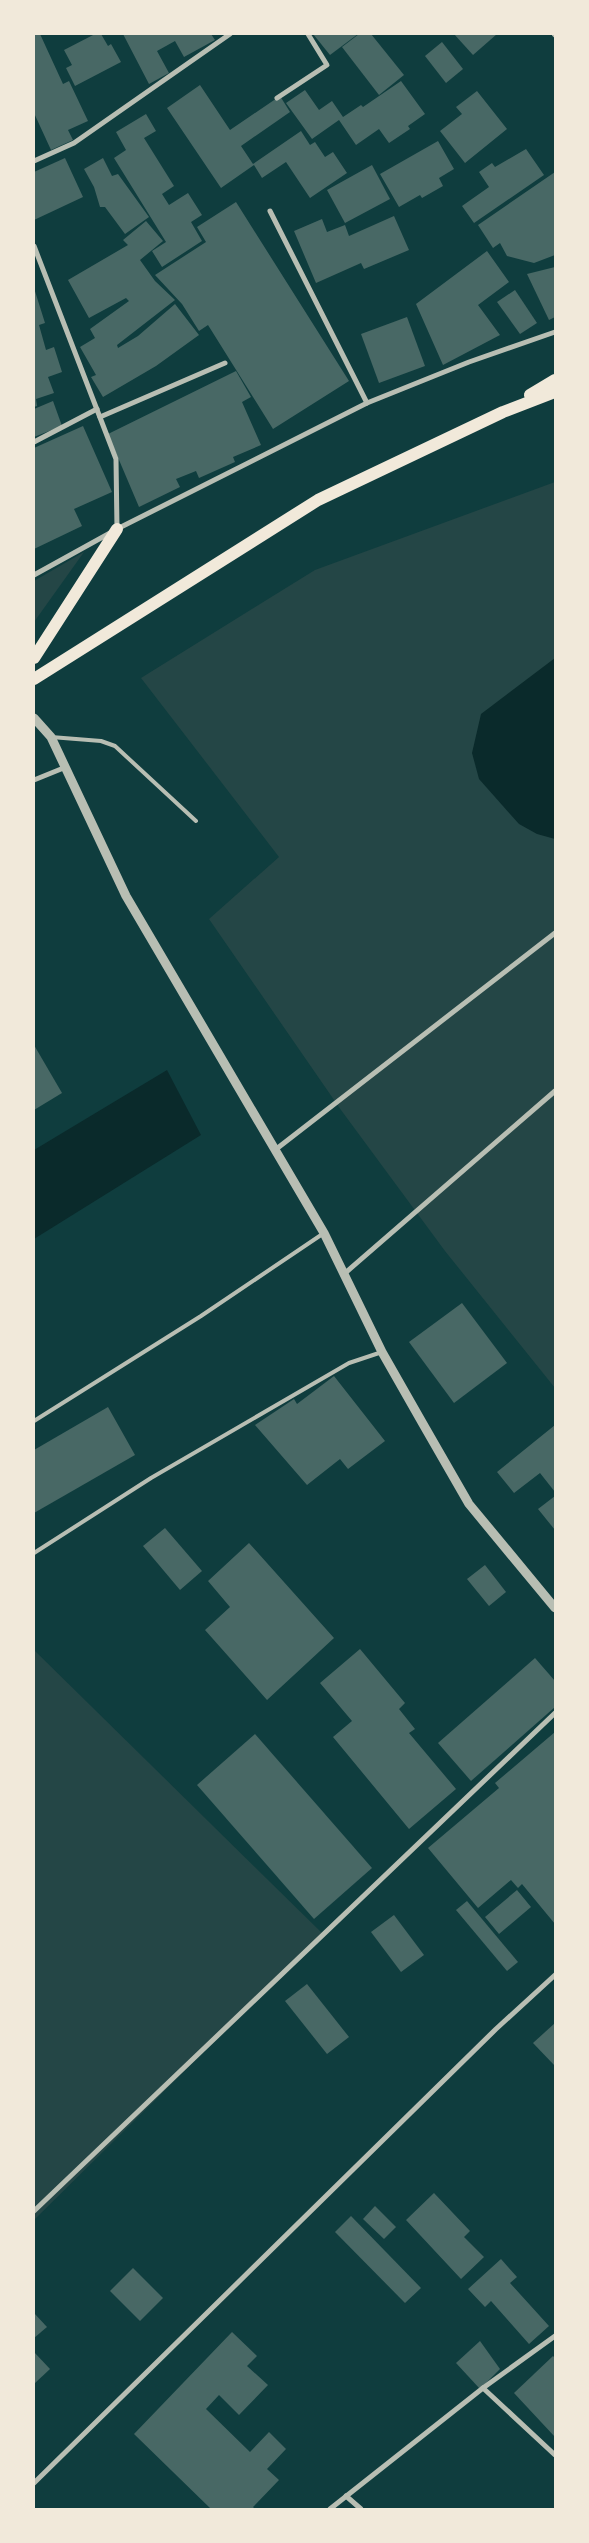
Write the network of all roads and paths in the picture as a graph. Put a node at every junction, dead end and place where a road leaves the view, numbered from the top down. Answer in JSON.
{"nodes":[{"id":1,"x":230,"y":34,"type":"edge"},
{"id":2,"x":308,"y":34,"type":"edge"},
{"id":3,"x":277,"y":98,"type":"dead end"},
{"id":4,"x":34,"y":161,"type":"edge"},
{"id":5,"x":270,"y":211,"type":"dead end"},
{"id":6,"x":34,"y":246,"type":"edge"},
{"id":7,"x":555,"y":332,"type":"edge"},
{"id":8,"x":225,"y":363,"type":"dead end"},
{"id":9,"x":555,"y":380,"type":"edge"},
{"id":10,"x":555,"y":392,"type":"edge"},
{"id":11,"x":367,"y":403,"type":"junction"},
{"id":12,"x":97,"y":409,"type":"junction"},
{"id":13,"x":503,"y":412,"type":"junction"},
{"id":14,"x":100,"y":417,"type":"junction"},
{"id":15,"x":34,"y":442,"type":"edge"},
{"id":16,"x":117,"y":529,"type":"junction"},
{"id":17,"x":34,"y":575,"type":"edge"},
{"id":18,"x":34,"y":658,"type":"edge"},
{"id":19,"x":34,"y":679,"type":"edge"},
{"id":20,"x":34,"y":718,"type":"edge"},
{"id":21,"x":51,"y":737,"type":"junction"},
{"id":22,"x":66,"y":767,"type":"junction"},
{"id":23,"x":34,"y":780,"type":"edge"},
{"id":24,"x":196,"y":821,"type":"dead end"},
{"id":25,"x":555,"y":933,"type":"edge"},
{"id":26,"x":555,"y":1091,"type":"edge"},
{"id":27,"x":275,"y":1150,"type":"junction"},
{"id":28,"x":324,"y":1233,"type":"junction"},
{"id":29,"x":344,"y":1274,"type":"junction"},
{"id":30,"x":382,"y":1352,"type":"junction"},
{"id":31,"x":34,"y":1421,"type":"edge"},
{"id":32,"x":34,"y":1553,"type":"edge"},
{"id":33,"x":555,"y":1608,"type":"edge"},
{"id":34,"x":555,"y":1713,"type":"edge"},
{"id":35,"x":555,"y":1975,"type":"edge"},
{"id":36,"x":34,"y":2211,"type":"edge"},
{"id":37,"x":555,"y":2336,"type":"edge"},
{"id":38,"x":483,"y":2388,"type":"junction"},
{"id":39,"x":555,"y":2455,"type":"edge"},
{"id":40,"x":34,"y":2483,"type":"edge"},
{"id":41,"x":346,"y":2496,"type":"junction"},
{"id":42,"x":330,"y":2509,"type":"edge"},
{"id":43,"x":362,"y":2509,"type":"edge"}],
"edges":[{"from":1,"to":4,"type":"street"},
{"from":2,"to":3,"type":"street"},
{"from":5,"to":11,"type":"street"},
{"from":6,"to":12,"type":"street"},
{"from":7,"to":11,"type":"street"},
{"from":8,"to":14,"type":"street"},
{"from":9,"to":13,"type":"main road"},
{"from":10,"to":13,"type":"main road"},
{"from":11,"to":16,"type":"street"},
{"from":12,"to":14,"type":"street"},
{"from":12,"to":15,"type":"street"},
{"from":13,"to":19,"type":"main road"},
{"from":14,"to":16,"type":"street"},
{"from":16,"to":17,"type":"street"},
{"from":16,"to":18,"type":"main road"},
{"from":20,"to":21,"type":"street"},
{"from":21,"to":22,"type":"street"},
{"from":21,"to":24,"type":"lane"},
{"from":22,"to":23,"type":"street"},
{"from":22,"to":27,"type":"street"},
{"from":25,"to":27,"type":"street"},
{"from":26,"to":29,"type":"street"},
{"from":27,"to":28,"type":"street"},
{"from":28,"to":29,"type":"street"},
{"from":28,"to":31,"type":"lane"},
{"from":29,"to":30,"type":"street"},
{"from":30,"to":32,"type":"lane"},
{"from":30,"to":33,"type":"street"},
{"from":34,"to":36,"type":"street"},
{"from":35,"to":40,"type":"street"},
{"from":37,"to":38,"type":"street"},
{"from":38,"to":39,"type":"street"},
{"from":38,"to":41,"type":"street"},
{"from":41,"to":42,"type":"street"},
{"from":41,"to":43,"type":"street"}]}
